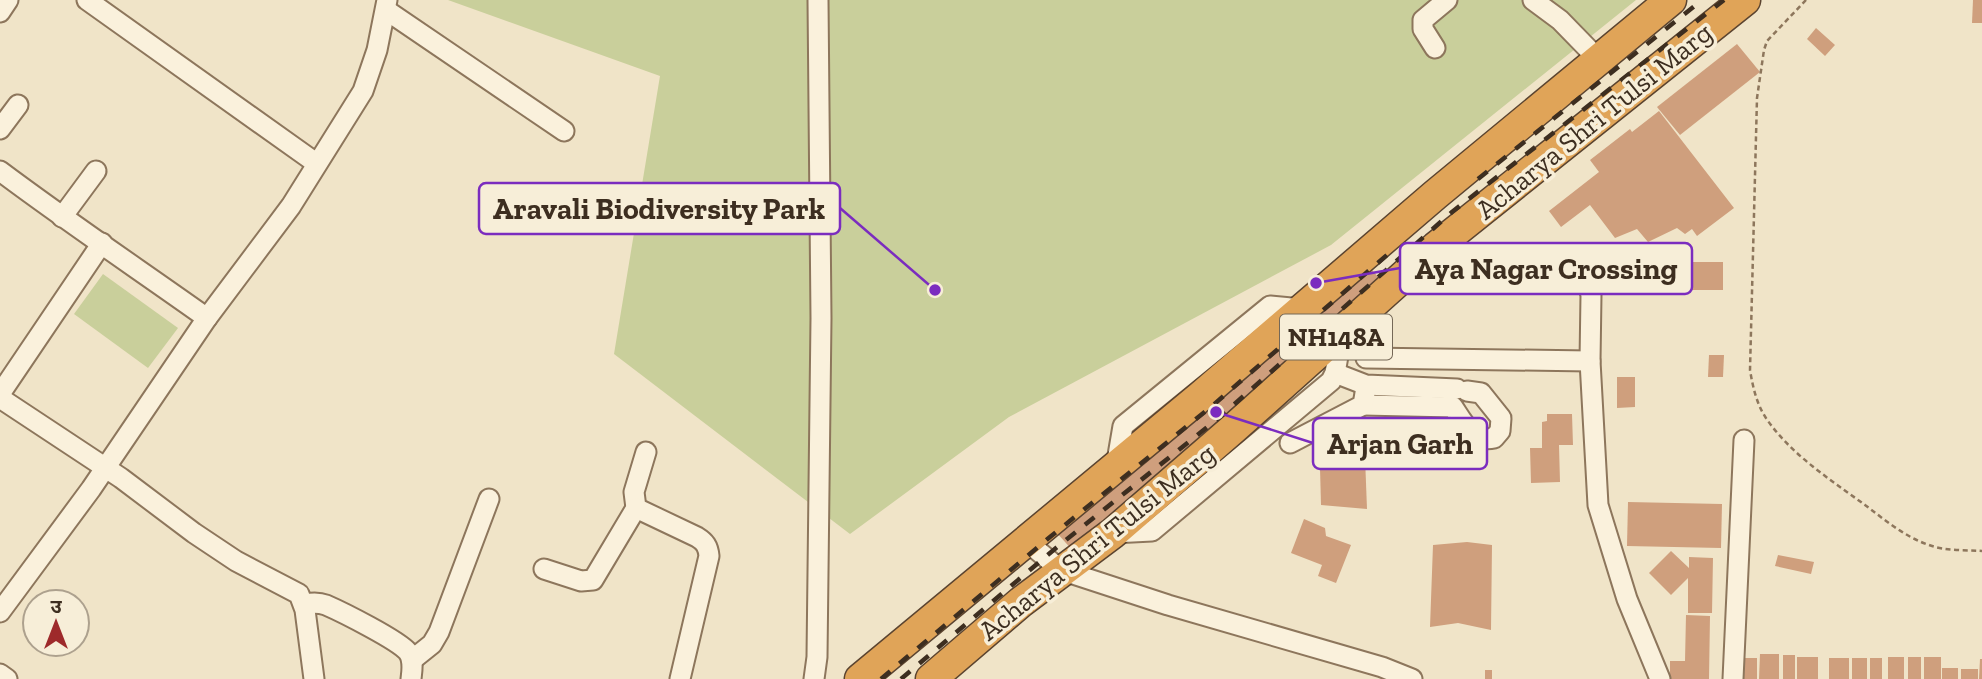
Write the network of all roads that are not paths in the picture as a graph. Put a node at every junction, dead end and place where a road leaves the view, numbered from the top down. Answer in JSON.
{"nodes":[{"id":1,"x":8,"y":0,"type":"edge"},
{"id":2,"x":87,"y":0,"type":"edge"},
{"id":3,"x":818,"y":0,"type":"edge"},
{"id":4,"x":1447,"y":0,"type":"edge"},
{"id":5,"x":1533,"y":0,"type":"edge"},
{"id":6,"x":1671,"y":0,"type":"edge"},
{"id":7,"x":1745,"y":0,"type":"edge"},
{"id":8,"x":386,"y":5,"type":"edge"},
{"id":9,"x":0,"y":12,"type":"edge"},
{"id":10,"x":1435,"y":48,"type":"dead end"},
{"id":11,"x":1599,"y":60,"type":"junction"},
{"id":12,"x":18,"y":105,"type":"dead end"},
{"id":13,"x":0,"y":129,"type":"edge"},
{"id":14,"x":564,"y":131,"type":"dead end"},
{"id":15,"x":316,"y":163,"type":"junction"},
{"id":16,"x":0,"y":171,"type":"edge"},
{"id":17,"x":96,"y":171,"type":"dead end"},
{"id":18,"x":62,"y":217,"type":"junction"},
{"id":19,"x":102,"y":243,"type":"junction"},
{"id":20,"x":1436,"y":247,"type":"junction"},
{"id":21,"x":207,"y":318,"type":"junction"},
{"id":22,"x":1342,"y":333,"type":"junction"},
{"id":23,"x":1366,"y":358,"type":"dead end"},
{"id":24,"x":1590,"y":360,"type":"junction"},
{"id":25,"x":1335,"y":373,"type":"junction"},
{"id":26,"x":1366,"y":385,"type":"junction"},
{"id":27,"x":0,"y":396,"type":"edge"},
{"id":28,"x":1363,"y":405,"type":"junction"},
{"id":29,"x":1744,"y":440,"type":"dead end"},
{"id":30,"x":1290,"y":443,"type":"dead end"},
{"id":31,"x":646,"y":452,"type":"dead end"},
{"id":32,"x":106,"y":469,"type":"junction"},
{"id":33,"x":489,"y":499,"type":"dead end"},
{"id":34,"x":633,"y":513,"type":"junction"},
{"id":35,"x":1112,"y":533,"type":"junction"},
{"id":36,"x":1026,"y":541,"type":"junction"},
{"id":37,"x":544,"y":569,"type":"dead end"},
{"id":38,"x":1061,"y":570,"type":"junction"},
{"id":39,"x":304,"y":604,"type":"junction"},
{"id":40,"x":0,"y":612,"type":"edge"},
{"id":41,"x":412,"y":670,"type":"edge"},
{"id":42,"x":1380,"y":673,"type":"edge"},
{"id":43,"x":0,"y":674,"type":"edge"},
{"id":44,"x":7,"y":679,"type":"edge"},
{"id":45,"x":313,"y":679,"type":"edge"},
{"id":46,"x":680,"y":679,"type":"edge"},
{"id":47,"x":814,"y":679,"type":"edge"},
{"id":48,"x":860,"y":679,"type":"edge"},
{"id":49,"x":931,"y":679,"type":"edge"},
{"id":50,"x":1412,"y":679,"type":"edge"},
{"id":51,"x":1660,"y":679,"type":"edge"},
{"id":52,"x":1733,"y":679,"type":"edge"}],
"edges":[{"from":1,"to":9,"type":"street"},
{"from":2,"to":15,"type":"street"},
{"from":3,"to":47,"type":"street"},
{"from":4,"to":10,"type":"street"},
{"from":5,"to":11,"type":"street"},
{"from":6,"to":11,"type":"highway","name":"Acharya Shri Tulsi Marg","number":"NH148A"},
{"from":7,"to":20,"type":"highway","name":"Acharya Shri Tulsi Marg","number":"NH148A"},
{"from":8,"to":14,"type":"street"},
{"from":8,"to":15,"type":"street"},
{"from":11,"to":36,"type":"highway","name":"Acharya Shri Tulsi Marg","number":"NH148A"},
{"from":12,"to":13,"type":"street"},
{"from":15,"to":21,"type":"street"},
{"from":16,"to":18,"type":"street"},
{"from":17,"to":18,"type":"street"},
{"from":18,"to":19,"type":"street"},
{"from":19,"to":21,"type":"street"},
{"from":19,"to":27,"type":"street"},
{"from":20,"to":22,"type":"highway","name":"Acharya Shri Tulsi Marg","number":"NH148A"},
{"from":20,"to":24,"type":"street"},
{"from":21,"to":32,"type":"street"},
{"from":22,"to":25,"type":"street"},
{"from":22,"to":35,"type":"highway","name":"Acharya Shri Tulsi Marg","number":"NH148A"},
{"from":23,"to":24,"type":"street"},
{"from":24,"to":51,"type":"street"},
{"from":25,"to":26,"type":"street"},
{"from":25,"to":35,"type":"street"},
{"from":26,"to":28,"type":"street"},
{"from":26,"to":28,"type":"street"},
{"from":27,"to":32,"type":"street"},
{"from":28,"to":30,"type":"street"},
{"from":29,"to":52,"type":"street"},
{"from":31,"to":34,"type":"street"},
{"from":32,"to":39,"type":"street"},
{"from":32,"to":40,"type":"street"},
{"from":33,"to":41,"type":"street"},
{"from":34,"to":37,"type":"street"},
{"from":34,"to":46,"type":"street"},
{"from":35,"to":38,"type":"highway","name":"Acharya Shri Tulsi Marg","number":"NH148A"},
{"from":36,"to":38,"type":"street"},
{"from":36,"to":48,"type":"highway","name":"Acharya Shri Tulsi Marg","number":"NH148A"},
{"from":38,"to":42,"type":"street"},
{"from":38,"to":49,"type":"highway","name":"Acharya Shri Tulsi Marg","number":"NH148A"},
{"from":39,"to":41,"type":"street"},
{"from":39,"to":45,"type":"street"},
{"from":42,"to":50,"type":"street"},
{"from":43,"to":44,"type":"street"}]}
